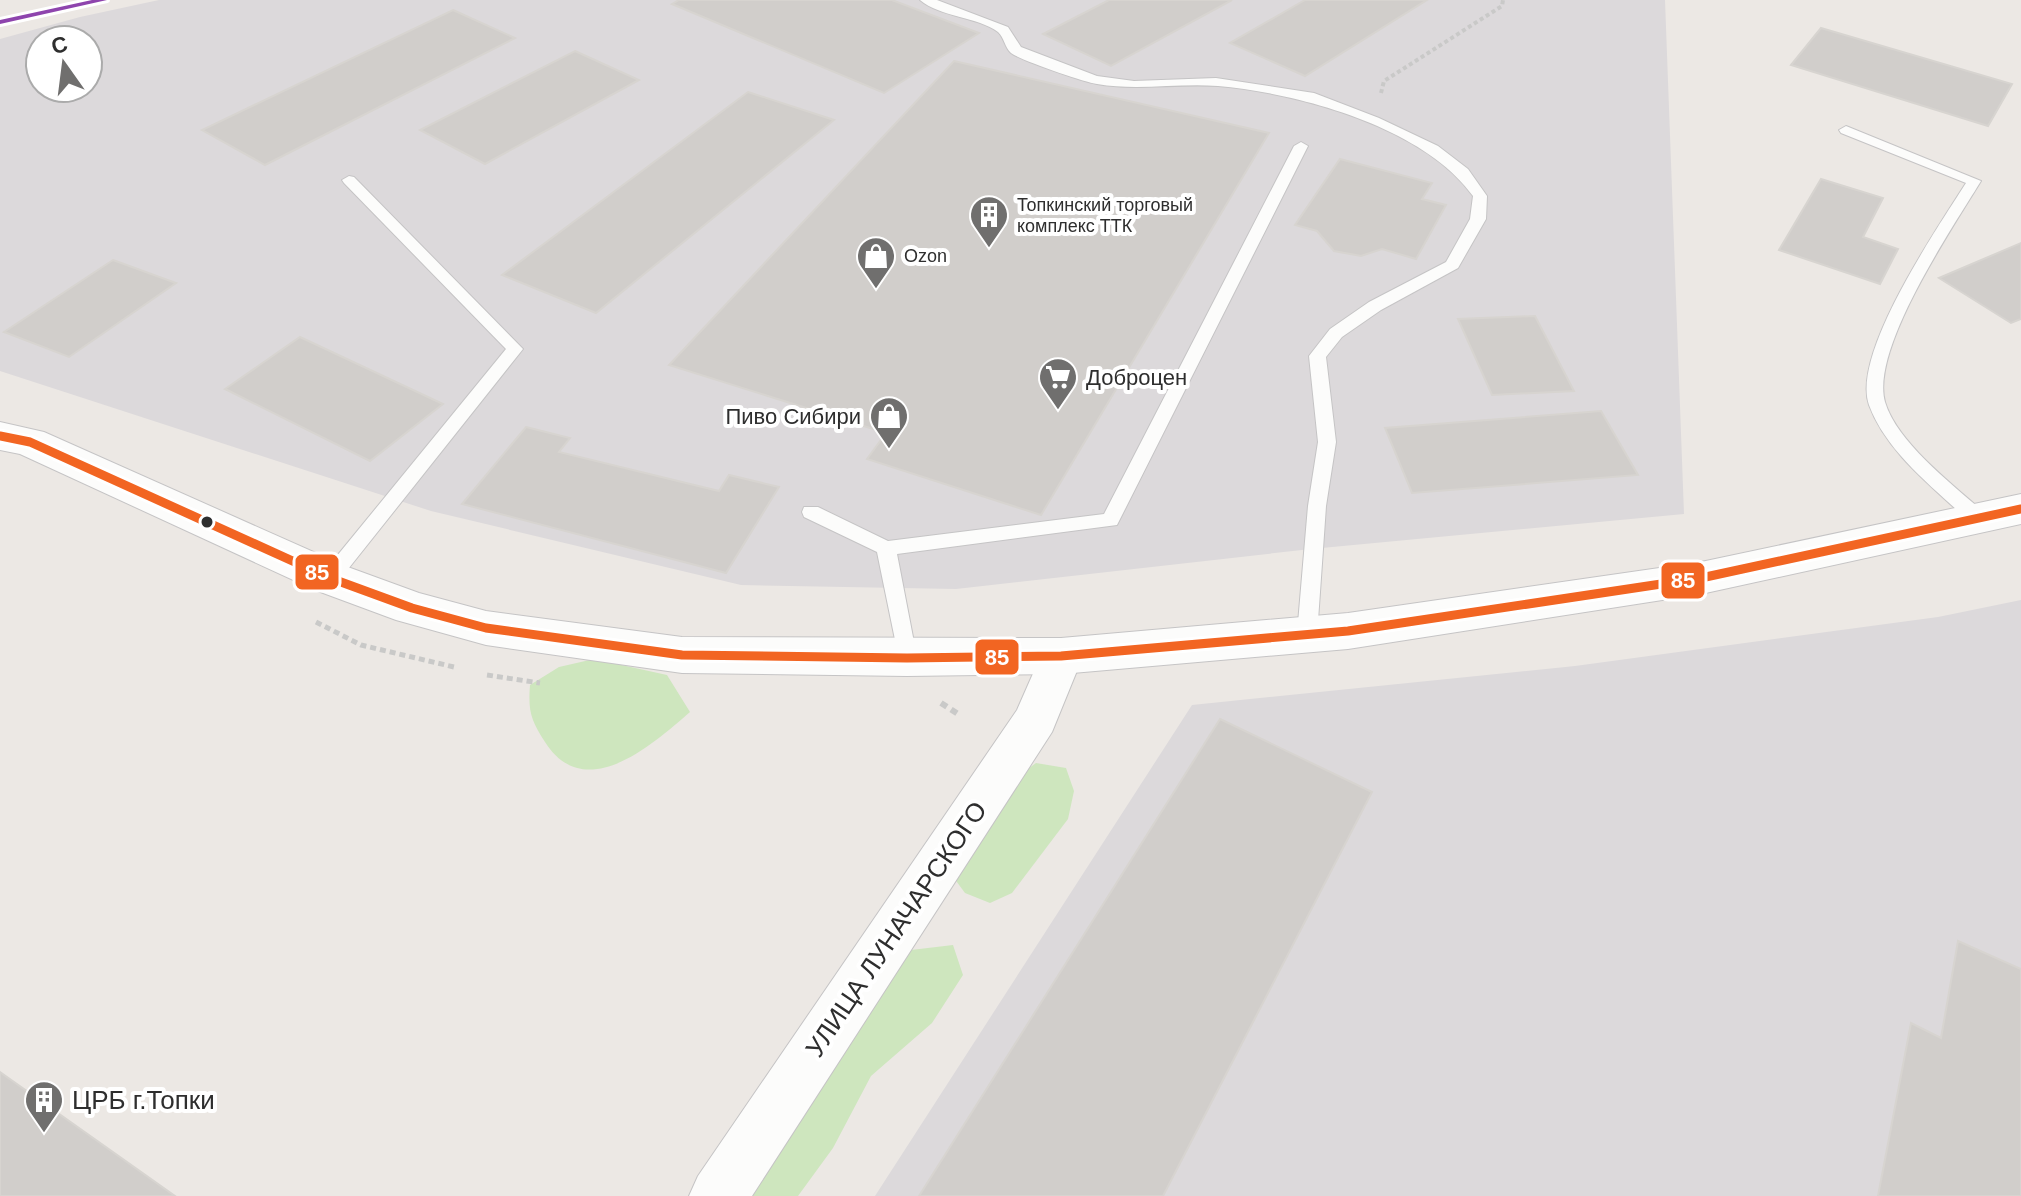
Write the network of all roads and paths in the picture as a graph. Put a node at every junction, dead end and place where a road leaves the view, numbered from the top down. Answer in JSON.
{"nodes":[{"id":1,"x":926,"y":0,"type":"edge"},
{"id":2,"x":1503,"y":0,"type":"edge"},
{"id":3,"x":1374,"y":121,"type":"junction"},
{"id":4,"x":1846,"y":130,"type":"dead end"},
{"id":5,"x":1301,"y":146,"type":"dead end"},
{"id":6,"x":349,"y":180,"type":"dead end"},
{"id":7,"x":0,"y":436,"type":"edge"},
{"id":8,"x":2021,"y":509,"type":"edge"},
{"id":9,"x":811,"y":512,"type":"dead end"},
{"id":10,"x":1980,"y":520,"type":"junction"},
{"id":11,"x":886,"y":548,"type":"junction"},
{"id":12,"x":330,"y":578,"type":"junction"},
{"id":13,"x":1307,"y":635,"type":"junction"},
{"id":14,"x":1061,"y":656,"type":"junction"},
{"id":15,"x":907,"y":658,"type":"junction"},
{"id":16,"x":718,"y":1196,"type":"edge"}],
"edges":[{"from":1,"to":3,"type":"lane"},
{"from":2,"to":3,"type":"path"},
{"from":3,"to":13,"type":"lane"},
{"from":4,"to":10,"type":"lane"},
{"from":5,"to":11,"type":"lane"},
{"from":6,"to":12,"type":"lane"},
{"from":7,"to":12,"type":"street"},
{"from":8,"to":10,"type":"street"},
{"from":9,"to":11,"type":"lane"},
{"from":10,"to":13,"type":"street"},
{"from":11,"to":15,"type":"lane"},
{"from":12,"to":15,"type":"street"},
{"from":13,"to":14,"type":"street"},
{"from":14,"to":15,"type":"street"},
{"from":14,"to":16,"type":"street","name":"УЛИЦА ЛУНАЧАРСКОГО"}]}
